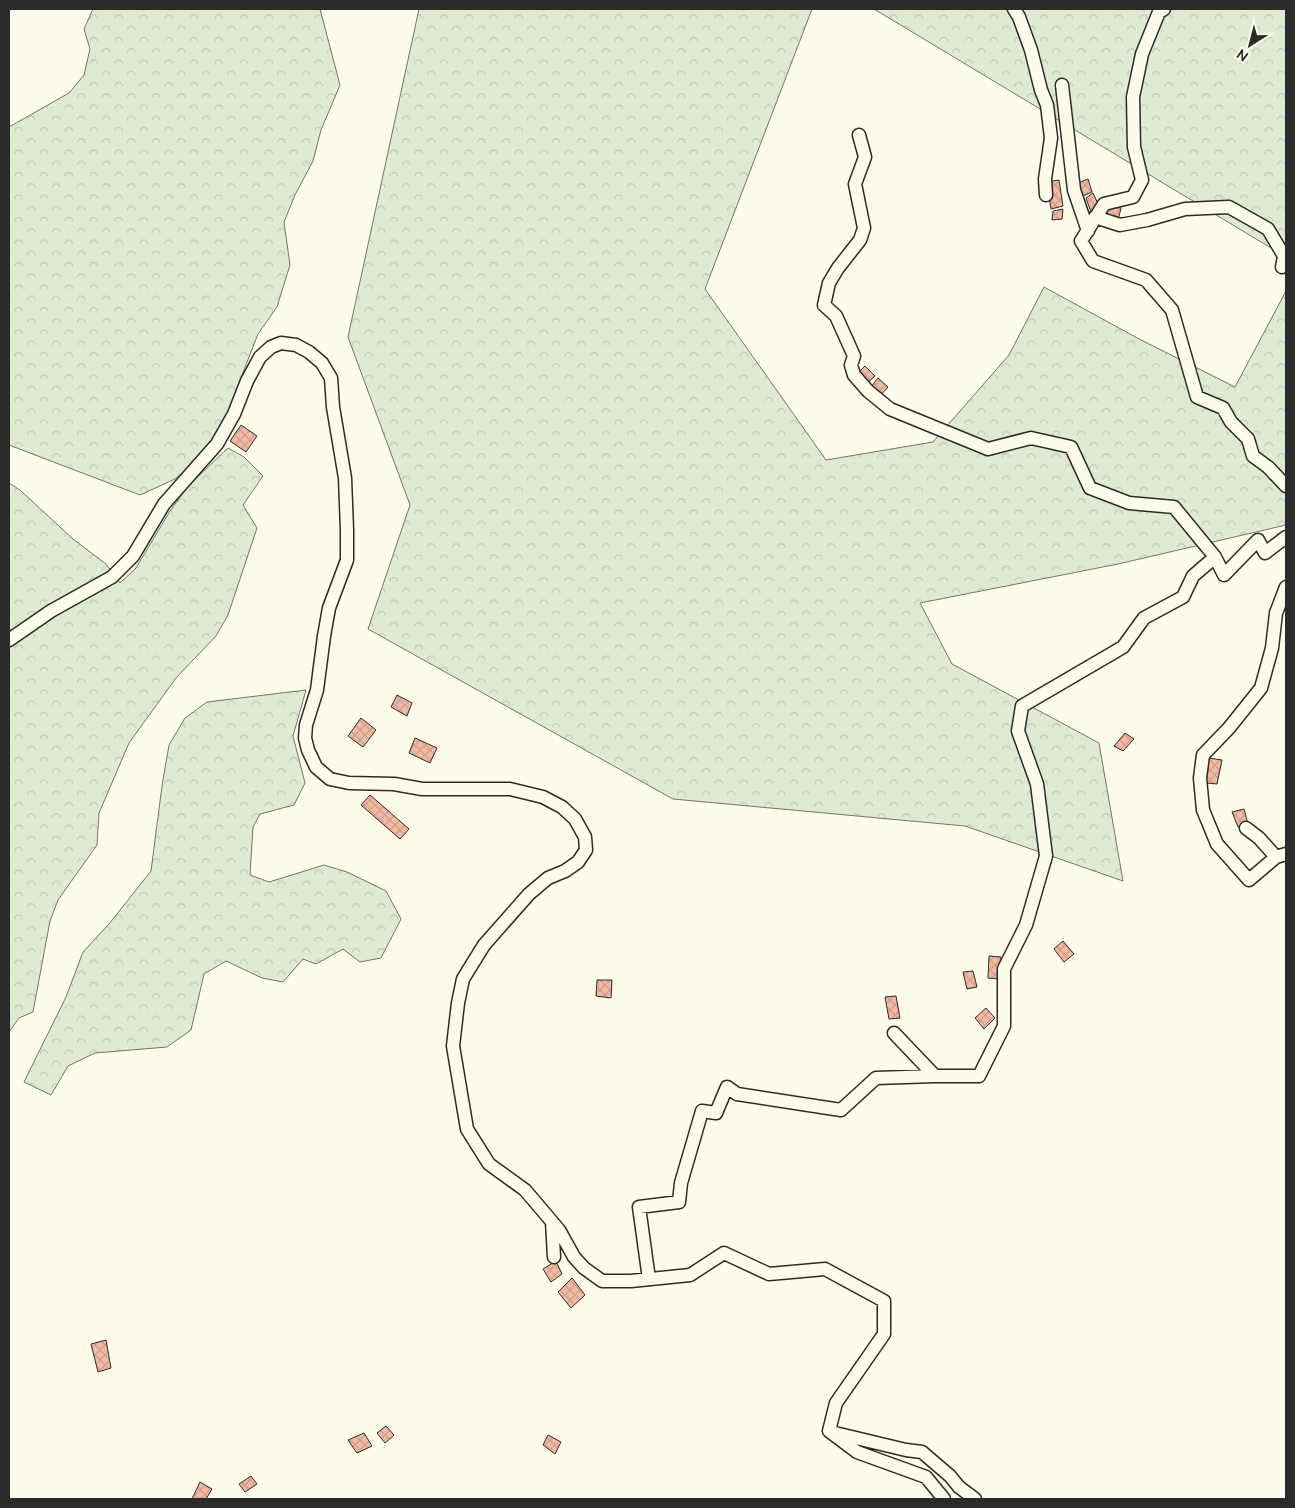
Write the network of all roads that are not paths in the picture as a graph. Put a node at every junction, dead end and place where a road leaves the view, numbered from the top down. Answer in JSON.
{"nodes":[{"id":1,"x":1014,"y":9,"type":"edge"},
{"id":2,"x":1164,"y":9,"type":"edge"},
{"id":3,"x":1062,"y":85,"type":"dead end"},
{"id":4,"x":859,"y":135,"type":"dead end"},
{"id":5,"x":1046,"y":195,"type":"dead end"},
{"id":6,"x":1095,"y":217,"type":"junction"},
{"id":7,"x":1088,"y":231,"type":"junction"},
{"id":8,"x":1282,"y":266,"type":"dead end"},
{"id":9,"x":1286,"y":486,"type":"edge"},
{"id":10,"x":1286,"y":537,"type":"edge"},
{"id":11,"x":1215,"y":557,"type":"junction"},
{"id":12,"x":1286,"y":587,"type":"edge"},
{"id":13,"x":9,"y":640,"type":"edge"},
{"id":14,"x":1246,"y":828,"type":"dead end"},
{"id":15,"x":1281,"y":856,"type":"edge"},
{"id":16,"x":894,"y":1033,"type":"dead end"},
{"id":17,"x":935,"y":1076,"type":"junction"},
{"id":18,"x":552,"y":1222,"type":"junction"},
{"id":19,"x":554,"y":1257,"type":"dead end"},
{"id":20,"x":649,"y":1279,"type":"junction"},
{"id":21,"x":829,"y":1431,"type":"junction"},
{"id":22,"x":944,"y":1499,"type":"edge"},
{"id":23,"x":975,"y":1499,"type":"edge"}],
"edges":[{"from":1,"to":5,"type":"street"},
{"from":2,"to":6,"type":"street"},
{"from":3,"to":7,"type":"street"},
{"from":4,"to":11,"type":"street"},
{"from":6,"to":7,"type":"street"},
{"from":6,"to":8,"type":"street"},
{"from":7,"to":9,"type":"street"},
{"from":10,"to":11,"type":"street"},
{"from":11,"to":17,"type":"street"},
{"from":12,"to":15,"type":"street"},
{"from":13,"to":18,"type":"street"},
{"from":14,"to":15,"type":"street"},
{"from":16,"to":17,"type":"street"},
{"from":17,"to":20,"type":"street"},
{"from":18,"to":19,"type":"street"},
{"from":18,"to":20,"type":"street"},
{"from":20,"to":21,"type":"street"},
{"from":21,"to":22,"type":"street"},
{"from":21,"to":23,"type":"street"}]}
